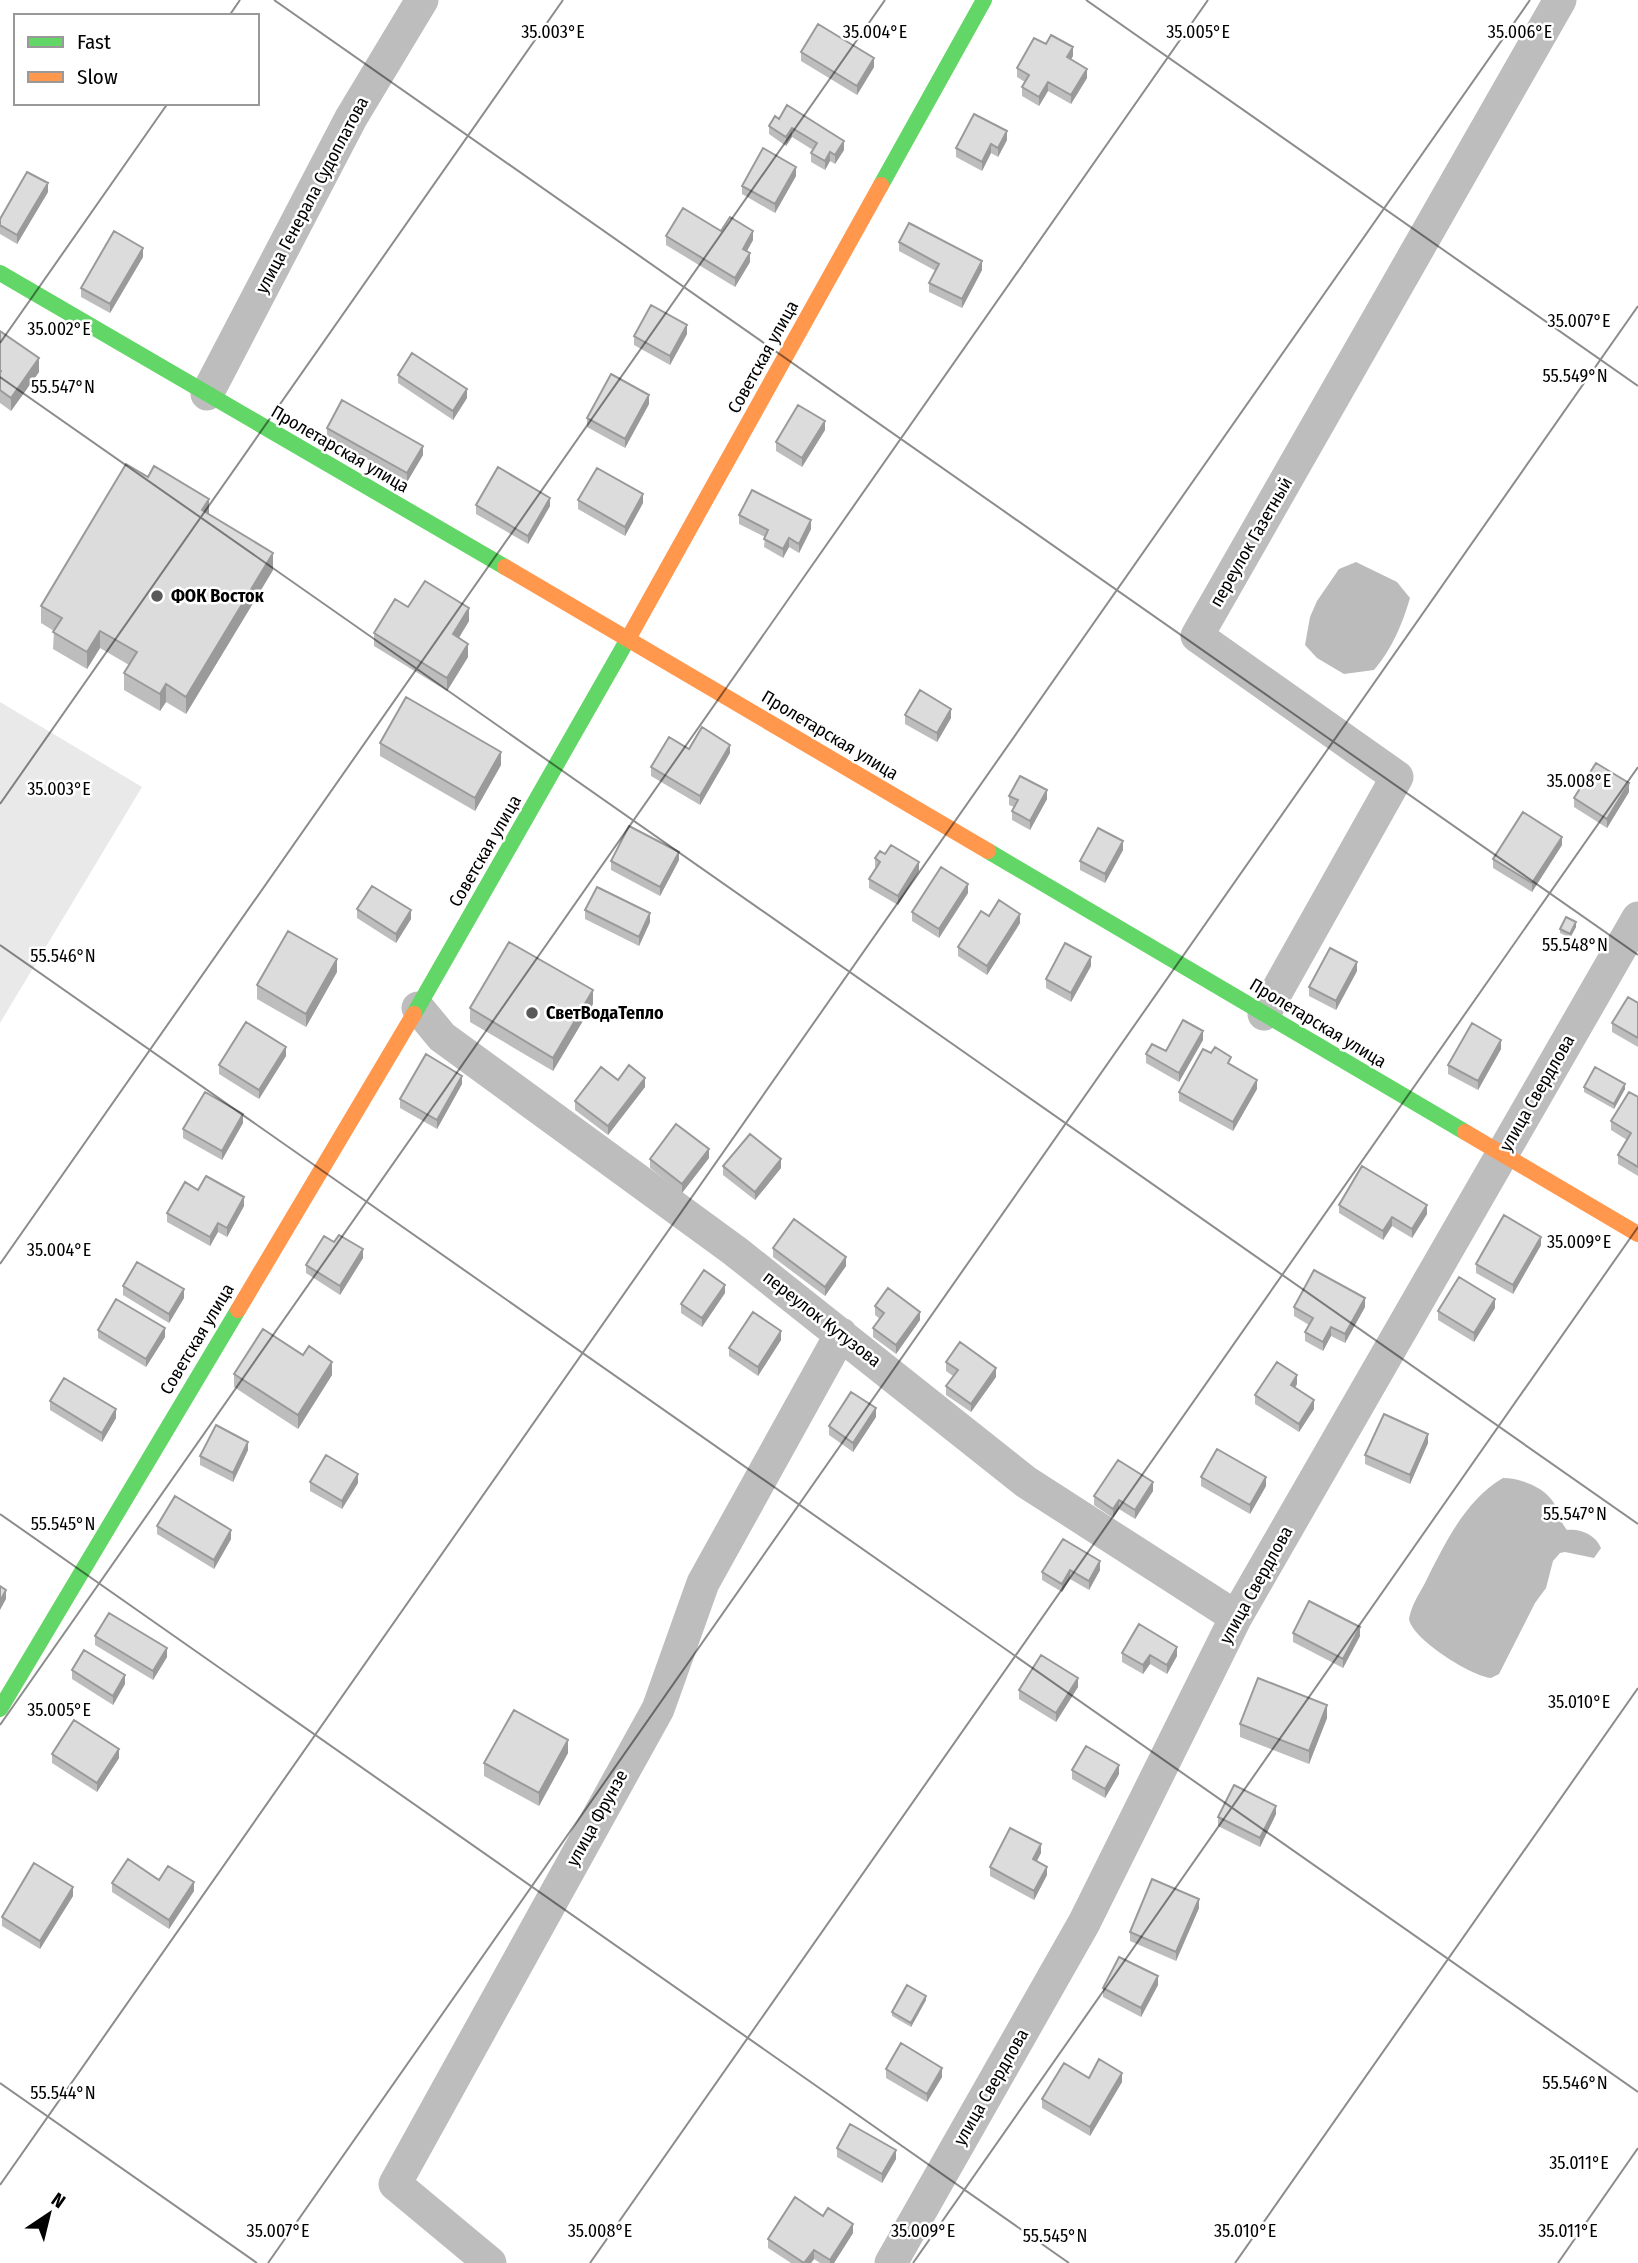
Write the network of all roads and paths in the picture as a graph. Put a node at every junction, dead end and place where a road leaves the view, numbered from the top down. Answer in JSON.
{"nodes":[{"id":1,"x":422,"y":0,"type":"edge"},
{"id":2,"x":984,"y":0,"type":"edge"},
{"id":3,"x":1560,"y":0,"type":"edge"},
{"id":4,"x":0,"y":273,"type":"edge"},
{"id":5,"x":207,"y":394,"type":"junction"},
{"id":6,"x":628,"y":639,"type":"junction"},
{"id":7,"x":1638,"y":918,"type":"edge"},
{"id":8,"x":418,"y":1008,"type":"junction"},
{"id":9,"x":1265,"y":1014,"type":"junction"},
{"id":10,"x":1502,"y":1154,"type":"junction"},
{"id":11,"x":1638,"y":1234,"type":"edge"},
{"id":12,"x":841,"y":1335,"type":"junction"},
{"id":13,"x":1236,"y":1617,"type":"junction"},
{"id":14,"x":0,"y":1709,"type":"edge"},
{"id":15,"x":490,"y":2263,"type":"edge"},
{"id":16,"x":891,"y":2263,"type":"edge"}],
"edges":[{"from":1,"to":5,"type":"street","name":"улица Генерала Судоплатова"},
{"from":2,"to":6,"type":"main road","name":"Советская улица"},
{"from":3,"to":9,"type":"street","name":"переулок Газетный"},
{"from":4,"to":5,"type":"main road","name":"Пролетарская улица"},
{"from":5,"to":6,"type":"main road","name":"Пролетарская улица"},
{"from":6,"to":8,"type":"main road","name":"Советская улица"},
{"from":6,"to":9,"type":"main road","name":"Пролетарская улица"},
{"from":7,"to":10,"type":"street","name":"улица Свердлова"},
{"from":8,"to":12,"type":"street","name":"переулок Кутузова"},
{"from":8,"to":14,"type":"main road","name":"Советская улица"},
{"from":9,"to":10,"type":"main road","name":"Пролетарская улица"},
{"from":10,"to":11,"type":"main road","name":"Пролетарская улица"},
{"from":10,"to":13,"type":"street","name":"улица Свердлова"},
{"from":12,"to":13,"type":"street","name":"переулок Кутузова"},
{"from":12,"to":15,"type":"street","name":"улица Фрунзе"},
{"from":13,"to":16,"type":"street","name":"улица Свердлова"}]}
